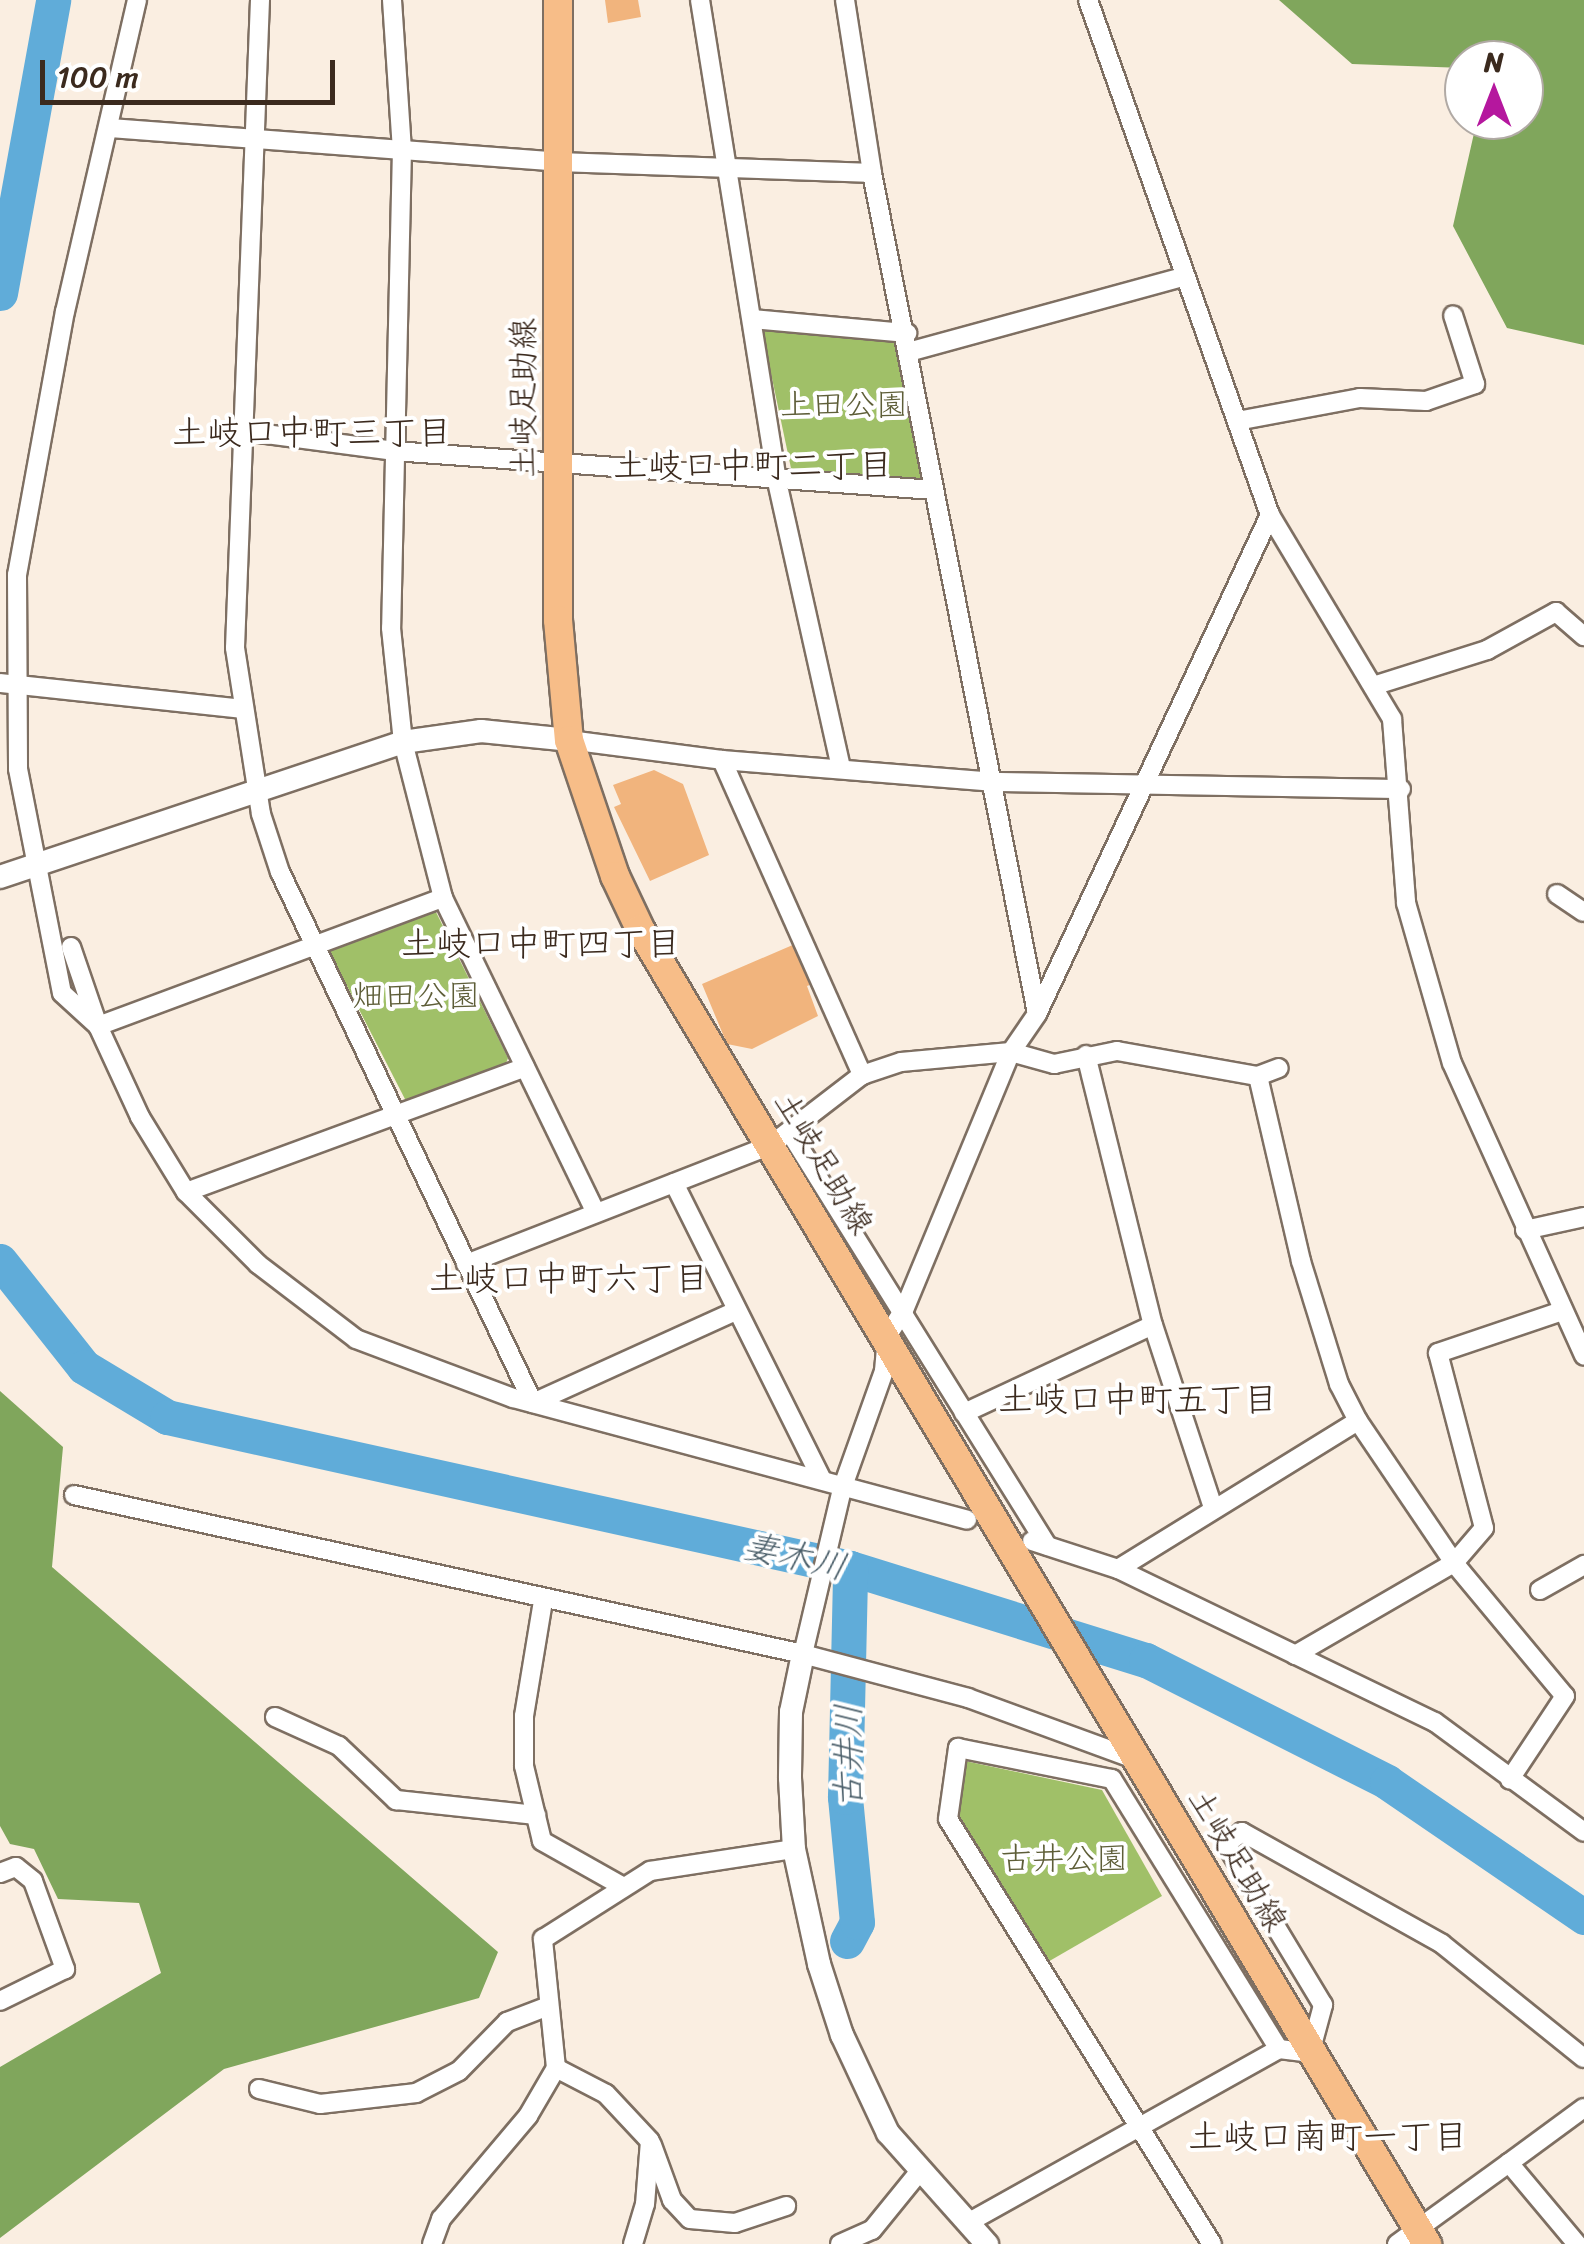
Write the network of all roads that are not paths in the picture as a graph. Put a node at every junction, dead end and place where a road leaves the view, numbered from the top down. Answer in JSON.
{"nodes":[{"id":1,"x":137,"y":0,"type":"edge"},
{"id":2,"x":260,"y":0,"type":"edge"},
{"id":3,"x":392,"y":0,"type":"edge"},
{"id":4,"x":558,"y":0,"type":"edge"},
{"id":5,"x":700,"y":0,"type":"edge"},
{"id":6,"x":845,"y":0,"type":"edge"},
{"id":7,"x":1088,"y":0,"type":"edge"},
{"id":8,"x":110,"y":128,"type":"junction"},
{"id":9,"x":254,"y":140,"type":"junction"},
{"id":10,"x":402,"y":150,"type":"junction"},
{"id":11,"x":560,"y":162,"type":"junction"},
{"id":12,"x":725,"y":169,"type":"junction"},
{"id":13,"x":872,"y":174,"type":"junction"},
{"id":14,"x":1183,"y":277,"type":"junction"},
{"id":15,"x":1453,"y":314,"type":"dead end"},
{"id":16,"x":752,"y":320,"type":"junction"},
{"id":17,"x":909,"y":342,"type":"junction"},
{"id":18,"x":1237,"y":421,"type":"junction"},
{"id":19,"x":242,"y":431,"type":"junction"},
{"id":20,"x":394,"y":451,"type":"junction"},
{"id":21,"x":559,"y":464,"type":"junction"},
{"id":22,"x":776,"y":477,"type":"junction"},
{"id":23,"x":934,"y":490,"type":"junction"},
{"id":24,"x":1270,"y":516,"type":"junction"},
{"id":25,"x":1584,"y":636,"type":"edge"},
{"id":26,"x":7,"y":684,"type":"edge"},
{"id":27,"x":1373,"y":686,"type":"junction"},
{"id":28,"x":242,"y":709,"type":"junction"},
{"id":29,"x":569,"y":740,"type":"junction"},
{"id":30,"x":402,"y":742,"type":"junction"},
{"id":31,"x":722,"y":760,"type":"junction"},
{"id":32,"x":841,"y":767,"type":"junction"},
{"id":33,"x":994,"y":782,"type":"junction"},
{"id":34,"x":1146,"y":788,"type":"junction"},
{"id":35,"x":1402,"y":790,"type":"junction"},
{"id":36,"x":258,"y":791,"type":"junction"},
{"id":37,"x":17,"y":871,"type":"edge"},
{"id":38,"x":1557,"y":894,"type":"dead end"},
{"id":39,"x":443,"y":898,"type":"junction"},
{"id":40,"x":1584,"y":912,"type":"edge"},
{"id":41,"x":316,"y":946,"type":"junction"},
{"id":42,"x":71,"y":947,"type":"dead end"},
{"id":43,"x":1037,"y":1014,"type":"junction"},
{"id":44,"x":98,"y":1026,"type":"junction"},
{"id":45,"x":1011,"y":1052,"type":"junction"},
{"id":46,"x":1086,"y":1055,"type":"junction"},
{"id":47,"x":525,"y":1068,"type":"junction"},
{"id":48,"x":1278,"y":1068,"type":"dead end"},
{"id":49,"x":862,"y":1075,"type":"junction"},
{"id":50,"x":1258,"y":1076,"type":"junction"},
{"id":51,"x":398,"y":1114,"type":"junction"},
{"id":52,"x":781,"y":1140,"type":"junction"},
{"id":53,"x":674,"y":1183,"type":"junction"},
{"id":54,"x":186,"y":1192,"type":"junction"},
{"id":55,"x":596,"y":1213,"type":"junction"},
{"id":56,"x":1584,"y":1217,"type":"edge"},
{"id":57,"x":1524,"y":1230,"type":"junction"},
{"id":58,"x":466,"y":1264,"type":"junction"},
{"id":59,"x":904,"y":1310,"type":"junction"},
{"id":60,"x":736,"y":1311,"type":"junction"},
{"id":61,"x":1562,"y":1311,"type":"junction"},
{"id":62,"x":1153,"y":1325,"type":"junction"},
{"id":63,"x":887,"y":1336,"type":"junction"},
{"id":64,"x":1584,"y":1356,"type":"edge"},
{"id":65,"x":533,"y":1403,"type":"junction"},
{"id":66,"x":964,"y":1414,"type":"junction"},
{"id":67,"x":1358,"y":1421,"type":"junction"},
{"id":68,"x":822,"y":1480,"type":"junction"},
{"id":69,"x":842,"y":1489,"type":"junction"},
{"id":70,"x":74,"y":1495,"type":"dead end"},
{"id":71,"x":1213,"y":1508,"type":"junction"},
{"id":72,"x":967,"y":1520,"type":"dead end"},
{"id":73,"x":1030,"y":1548,"type":"junction"},
{"id":74,"x":1454,"y":1563,"type":"junction"},
{"id":75,"x":1584,"y":1565,"type":"edge"},
{"id":76,"x":1118,"y":1569,"type":"junction"},
{"id":77,"x":1540,"y":1590,"type":"dead end"},
{"id":78,"x":543,"y":1602,"type":"junction"},
{"id":79,"x":805,"y":1647,"type":"junction"},
{"id":80,"x":1295,"y":1655,"type":"junction"},
{"id":81,"x":274,"y":1717,"type":"dead end"},
{"id":82,"x":1134,"y":1754,"type":"junction"},
{"id":83,"x":1510,"y":1779,"type":"junction"},
{"id":84,"x":536,"y":1815,"type":"junction"},
{"id":85,"x":1584,"y":1832,"type":"edge"},
{"id":86,"x":794,"y":1849,"type":"junction"},
{"id":87,"x":0,"y":1874,"type":"edge"},
{"id":88,"x":622,"y":1886,"type":"junction"},
{"id":89,"x":0,"y":2000,"type":"edge"},
{"id":90,"x":546,"y":2008,"type":"junction"},
{"id":91,"x":1279,"y":2049,"type":"junction"},
{"id":92,"x":1310,"y":2053,"type":"junction"},
{"id":93,"x":1584,"y":2058,"type":"edge"},
{"id":94,"x":556,"y":2068,"type":"junction"},
{"id":95,"x":259,"y":2089,"type":"dead end"},
{"id":96,"x":1584,"y":2108,"type":"edge"},
{"id":97,"x":1139,"y":2128,"type":"junction"},
{"id":98,"x":650,"y":2141,"type":"junction"},
{"id":99,"x":1509,"y":2163,"type":"junction"},
{"id":100,"x":920,"y":2170,"type":"junction"},
{"id":101,"x":786,"y":2206,"type":"dead end"},
{"id":102,"x":971,"y":2221,"type":"junction"},
{"id":103,"x":1414,"y":2240,"type":"edge"},
{"id":104,"x":432,"y":2244,"type":"edge"},
{"id":105,"x":632,"y":2244,"type":"edge"},
{"id":106,"x":840,"y":2244,"type":"edge"},
{"id":107,"x":987,"y":2244,"type":"edge"},
{"id":108,"x":1212,"y":2244,"type":"edge"},
{"id":109,"x":1577,"y":2244,"type":"edge"}],
"edges":[{"from":1,"to":8,"type":"street"},
{"from":2,"to":9,"type":"street"},
{"from":3,"to":10,"type":"street"},
{"from":4,"to":11,"type":"main road","name":"土岐足助線"},
{"from":5,"to":12,"type":"street"},
{"from":6,"to":13,"type":"street"},
{"from":7,"to":14,"type":"street"},
{"from":8,"to":9,"type":"street"},
{"from":8,"to":26,"type":"street"},
{"from":9,"to":10,"type":"street"},
{"from":9,"to":19,"type":"street"},
{"from":10,"to":11,"type":"street"},
{"from":10,"to":20,"type":"street"},
{"from":11,"to":12,"type":"street"},
{"from":11,"to":21,"type":"main road","name":"土岐足助線"},
{"from":12,"to":13,"type":"street"},
{"from":12,"to":16,"type":"street"},
{"from":13,"to":17,"type":"street"},
{"from":14,"to":17,"type":"street"},
{"from":14,"to":18,"type":"street"},
{"from":15,"to":18,"type":"street"},
{"from":16,"to":17,"type":"street"},
{"from":16,"to":22,"type":"street"},
{"from":17,"to":23,"type":"street"},
{"from":18,"to":24,"type":"street"},
{"from":19,"to":20,"type":"street"},
{"from":19,"to":28,"type":"street"},
{"from":20,"to":21,"type":"street"},
{"from":20,"to":30,"type":"street"},
{"from":21,"to":22,"type":"street"},
{"from":21,"to":29,"type":"main road","name":"土岐足助線"},
{"from":22,"to":23,"type":"street"},
{"from":22,"to":32,"type":"street"},
{"from":23,"to":33,"type":"street"},
{"from":24,"to":27,"type":"street"},
{"from":24,"to":34,"type":"street"},
{"from":25,"to":27,"type":"street"},
{"from":26,"to":28,"type":"street"},
{"from":26,"to":37,"type":"street"},
{"from":27,"to":35,"type":"street"},
{"from":28,"to":36,"type":"street"},
{"from":29,"to":30,"type":"street"},
{"from":29,"to":31,"type":"street"},
{"from":29,"to":52,"type":"main road","name":"土岐足助線"},
{"from":30,"to":36,"type":"street"},
{"from":30,"to":39,"type":"street"},
{"from":31,"to":32,"type":"street"},
{"from":31,"to":49,"type":"street"},
{"from":32,"to":33,"type":"street"},
{"from":33,"to":34,"type":"street"},
{"from":33,"to":43,"type":"street"},
{"from":34,"to":35,"type":"street"},
{"from":34,"to":43,"type":"street"},
{"from":35,"to":57,"type":"street"},
{"from":36,"to":37,"type":"street"},
{"from":36,"to":41,"type":"street"},
{"from":37,"to":44,"type":"street"},
{"from":38,"to":40,"type":"street"},
{"from":39,"to":41,"type":"street"},
{"from":39,"to":47,"type":"street"},
{"from":41,"to":44,"type":"street"},
{"from":41,"to":51,"type":"street"},
{"from":42,"to":44,"type":"street"},
{"from":43,"to":45,"type":"street"},
{"from":44,"to":54,"type":"street"},
{"from":45,"to":46,"type":"street"},
{"from":45,"to":49,"type":"street"},
{"from":45,"to":59,"type":"street"},
{"from":46,"to":50,"type":"street"},
{"from":46,"to":62,"type":"street"},
{"from":47,"to":51,"type":"street"},
{"from":47,"to":55,"type":"street"},
{"from":48,"to":50,"type":"street"},
{"from":49,"to":52,"type":"street"},
{"from":50,"to":67,"type":"street"},
{"from":51,"to":54,"type":"street"},
{"from":51,"to":58,"type":"street"},
{"from":52,"to":53,"type":"street"},
{"from":52,"to":59,"type":"street"},
{"from":52,"to":63,"type":"main road","name":"土岐足助線"},
{"from":53,"to":55,"type":"street"},
{"from":53,"to":60,"type":"street"},
{"from":54,"to":65,"type":"street"},
{"from":55,"to":58,"type":"street"},
{"from":56,"to":57,"type":"street"},
{"from":57,"to":61,"type":"street"},
{"from":58,"to":65,"type":"street"},
{"from":59,"to":63,"type":"street"},
{"from":59,"to":66,"type":"street"},
{"from":60,"to":65,"type":"street"},
{"from":60,"to":68,"type":"street"},
{"from":61,"to":64,"type":"street"},
{"from":61,"to":74,"type":"street"},
{"from":62,"to":66,"type":"street"},
{"from":62,"to":71,"type":"street"},
{"from":63,"to":69,"type":"street"},
{"from":63,"to":73,"type":"main road","name":"土岐足助線"},
{"from":65,"to":68,"type":"street"},
{"from":66,"to":73,"type":"street"},
{"from":67,"to":71,"type":"street"},
{"from":67,"to":74,"type":"street"},
{"from":68,"to":69,"type":"street"},
{"from":69,"to":72,"type":"street"},
{"from":69,"to":79,"type":"street"},
{"from":70,"to":78,"type":"street"},
{"from":71,"to":76,"type":"street"},
{"from":73,"to":76,"type":"street"},
{"from":73,"to":82,"type":"main road","name":"土岐足助線"},
{"from":74,"to":80,"type":"street"},
{"from":74,"to":83,"type":"street"},
{"from":75,"to":77,"type":"street"},
{"from":76,"to":80,"type":"street"},
{"from":78,"to":79,"type":"street"},
{"from":78,"to":84,"type":"street"},
{"from":79,"to":82,"type":"street"},
{"from":79,"to":86,"type":"street"},
{"from":80,"to":83,"type":"street"},
{"from":81,"to":84,"type":"street"},
{"from":82,"to":92,"type":"main road","name":"土岐足助線"},
{"from":83,"to":85,"type":"street"},
{"from":84,"to":88,"type":"street"},
{"from":86,"to":88,"type":"street"},
{"from":86,"to":100,"type":"street"},
{"from":87,"to":89,"type":"street"},
{"from":88,"to":90,"type":"street"},
{"from":90,"to":94,"type":"street"},
{"from":90,"to":95,"type":"street"},
{"from":91,"to":92,"type":"street"},
{"from":91,"to":97,"type":"street"},
{"from":91,"to":97,"type":"street"},
{"from":92,"to":93,"type":"street"},
{"from":92,"to":103,"type":"main road","name":"土岐足助線"},
{"from":94,"to":98,"type":"street"},
{"from":94,"to":104,"type":"street"},
{"from":96,"to":99,"type":"street"},
{"from":97,"to":102,"type":"street"},
{"from":97,"to":108,"type":"street"},
{"from":98,"to":101,"type":"street"},
{"from":98,"to":105,"type":"street"},
{"from":99,"to":103,"type":"street"},
{"from":99,"to":109,"type":"street"},
{"from":100,"to":102,"type":"street"},
{"from":100,"to":106,"type":"street"},
{"from":102,"to":107,"type":"street"}]}
